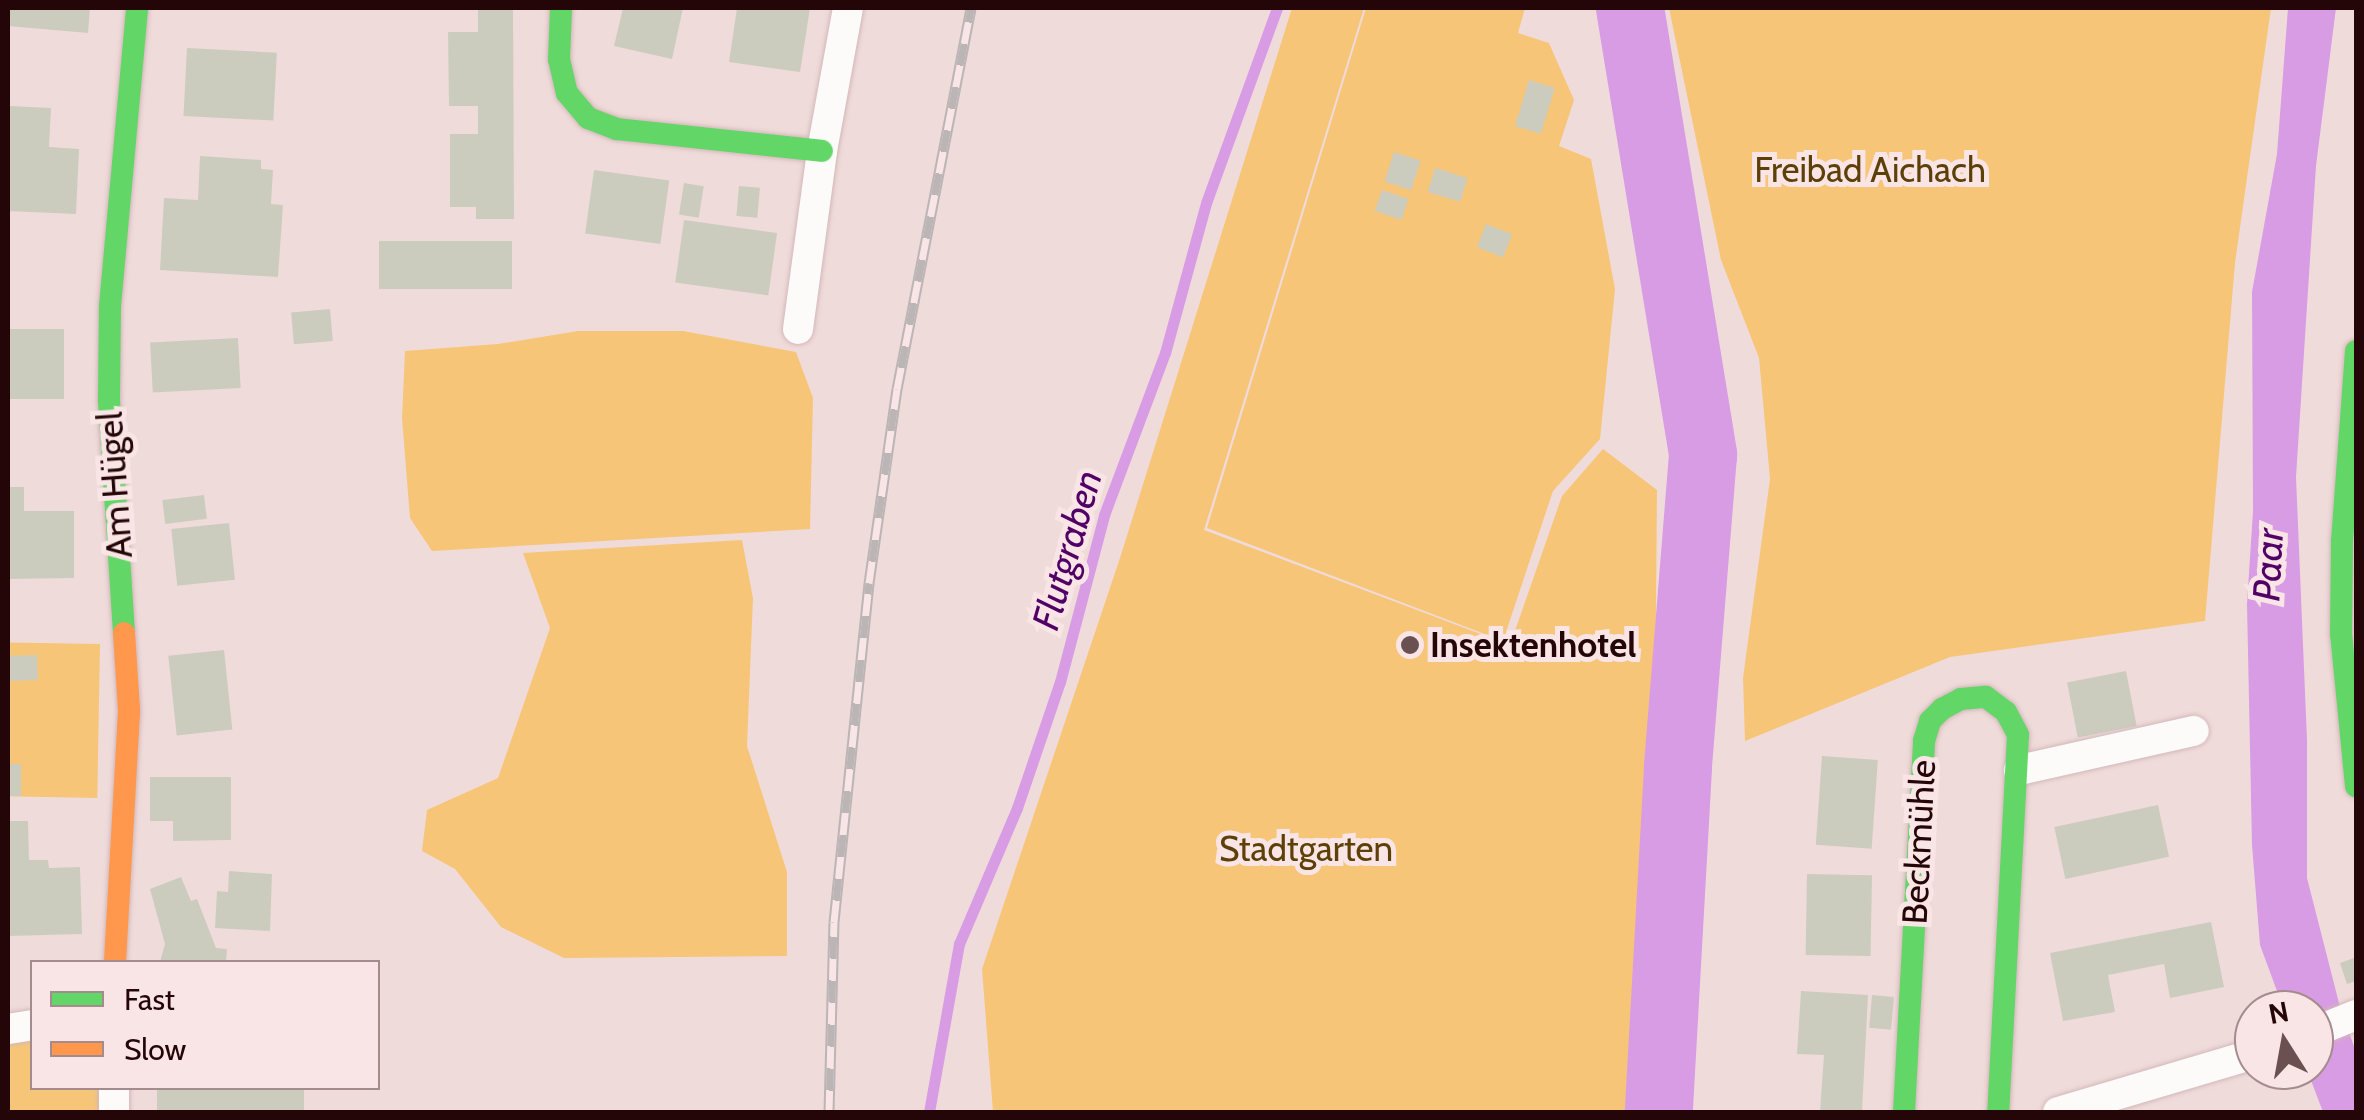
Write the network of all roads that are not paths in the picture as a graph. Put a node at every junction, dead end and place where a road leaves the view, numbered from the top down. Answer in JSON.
{"nodes":[{"id":1,"x":137,"y":8,"type":"edge"},
{"id":2,"x":561,"y":8,"type":"edge"},
{"id":3,"x":848,"y":8,"type":"edge"},
{"id":4,"x":822,"y":151,"type":"junction"},
{"id":5,"x":798,"y":329,"type":"dead end"},
{"id":6,"x":2356,"y":350,"type":"edge"},
{"id":7,"x":2194,"y":731,"type":"dead end"},
{"id":8,"x":2019,"y":770,"type":"junction"},
{"id":9,"x":2356,"y":786,"type":"edge"},
{"id":10,"x":115,"y":960,"type":"edge"},
{"id":11,"x":2234,"y":1060,"type":"edge"},
{"id":12,"x":1904,"y":1112,"type":"edge"},
{"id":13,"x":1998,"y":1112,"type":"edge"},
{"id":14,"x":2058,"y":1112,"type":"edge"}],
"edges":[{"from":1,"to":10,"type":"street","name":"Am Hügel"},
{"from":2,"to":4,"type":"street"},
{"from":3,"to":4,"type":"street"},
{"from":4,"to":5,"type":"street"},
{"from":6,"to":9,"type":"street"},
{"from":7,"to":8,"type":"street"},
{"from":8,"to":12,"type":"street","name":"Beckmühle"},
{"from":8,"to":13,"type":"street","name":"Beckmühle"},
{"from":11,"to":14,"type":"street"}]}
